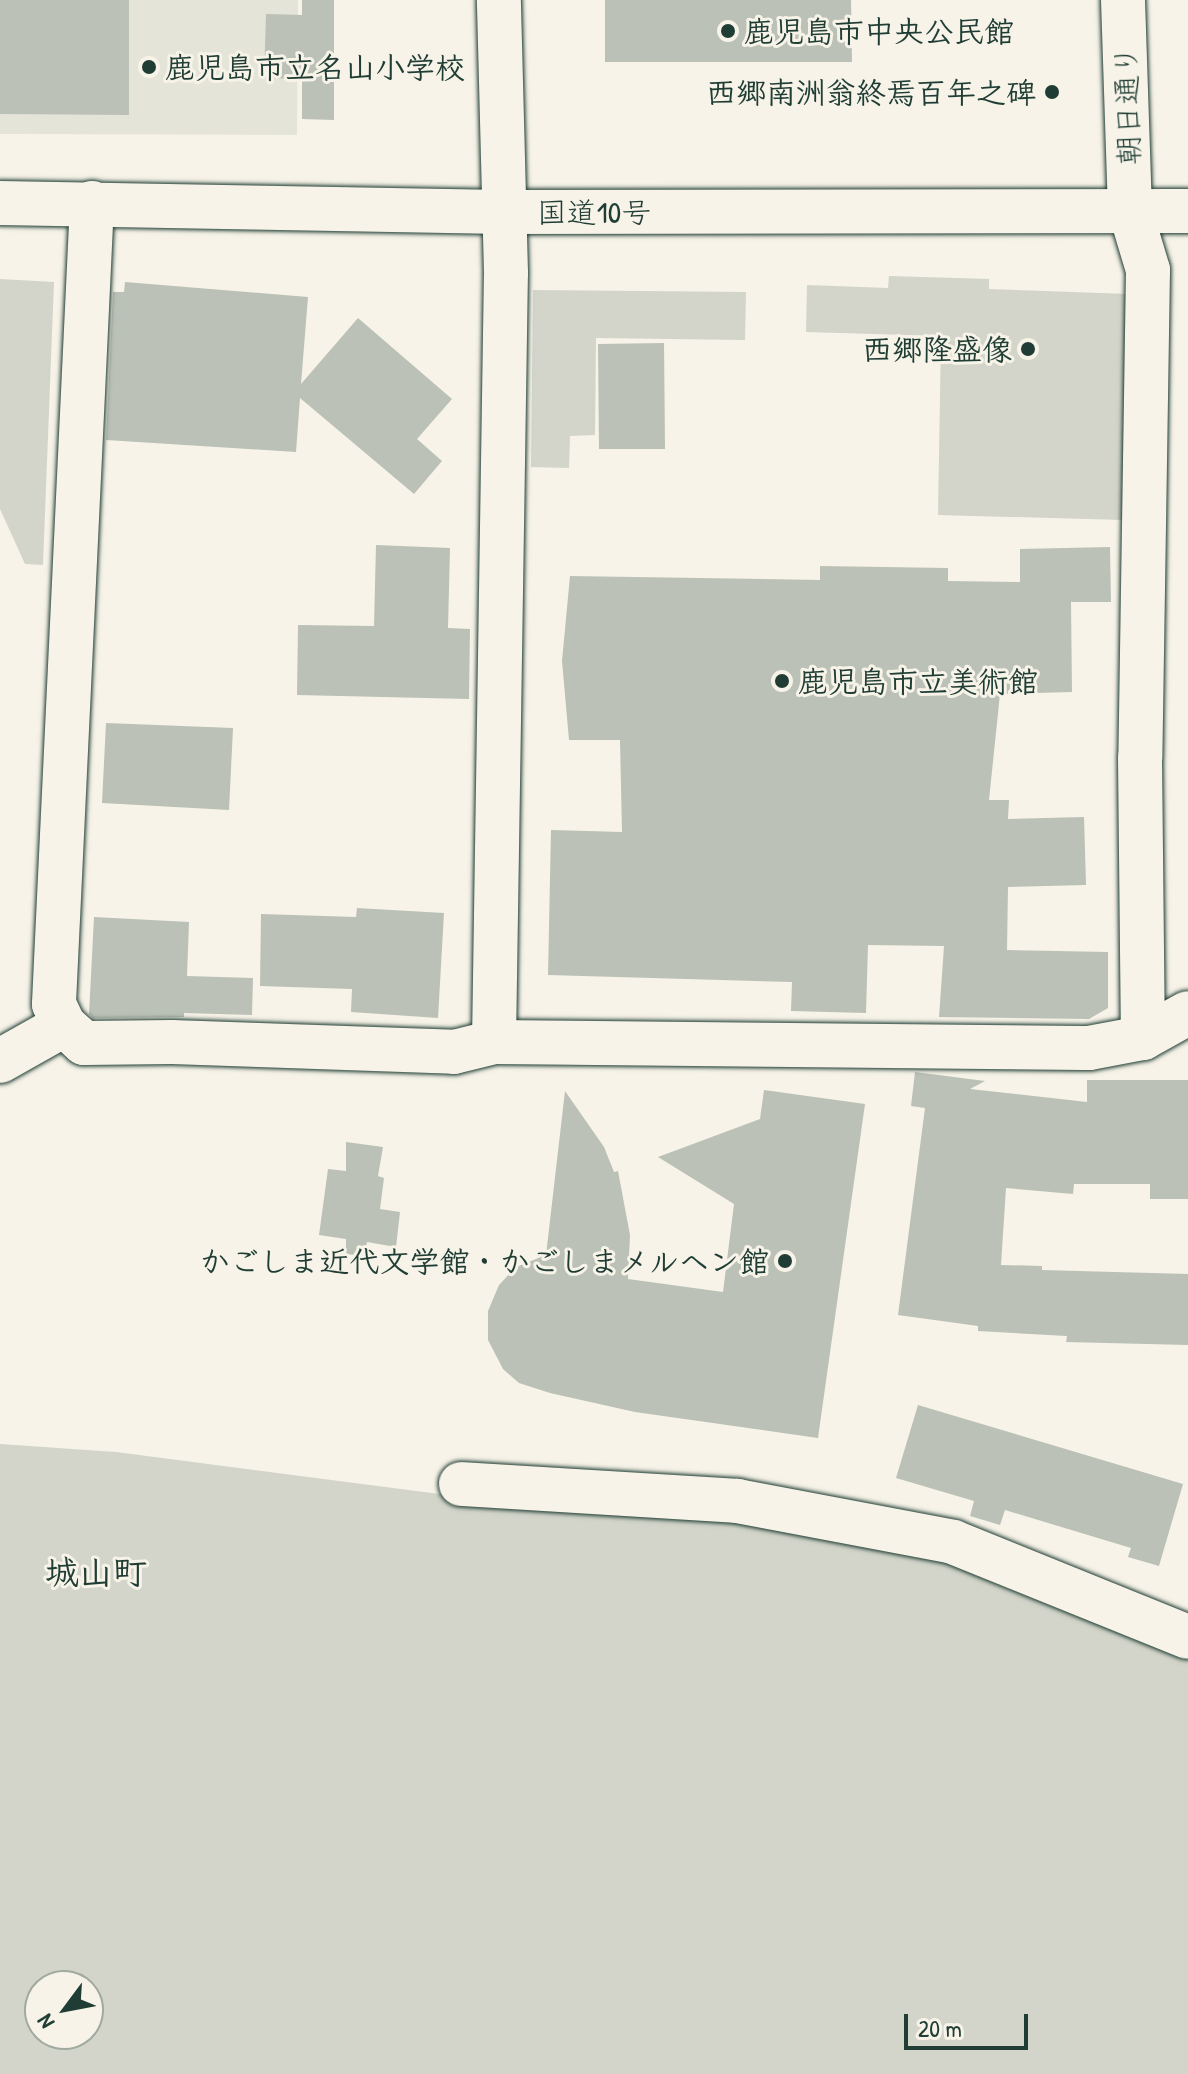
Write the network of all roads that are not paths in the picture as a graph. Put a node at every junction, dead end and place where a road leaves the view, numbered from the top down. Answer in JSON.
{"nodes":[{"id":1,"x":499,"y":0,"type":"edge"},
{"id":2,"x":1123,"y":0,"type":"edge"},
{"id":3,"x":0,"y":203,"type":"edge"},
{"id":4,"x":92,"y":203,"type":"junction"},
{"id":5,"x":1130,"y":210,"type":"junction"},
{"id":6,"x":1188,"y":211,"type":"edge"},
{"id":7,"x":504,"y":212,"type":"junction"},
{"id":8,"x":1188,"y":1013,"type":"edge"},
{"id":9,"x":64,"y":1025,"type":"junction"},
{"id":10,"x":1143,"y":1038,"type":"junction"},
{"id":11,"x":494,"y":1042,"type":"junction"},
{"id":12,"x":0,"y":1061,"type":"edge"},
{"id":13,"x":461,"y":1484,"type":"dead end"},
{"id":14,"x":1188,"y":1637,"type":"edge"}],
"edges":[{"from":1,"to":7,"type":"main road"},
{"from":2,"to":5,"type":"main road","name":"朝日通り"},
{"from":3,"to":4,"type":"main road","name":"国道10号"},
{"from":4,"to":7,"type":"main road","name":"国道10号"},
{"from":4,"to":9,"type":"main road"},
{"from":5,"to":6,"type":"main road","name":"国道10号"},
{"from":5,"to":7,"type":"main road","name":"国道10号"},
{"from":5,"to":10,"type":"main road","name":"朝日通り"},
{"from":7,"to":11,"type":"main road"},
{"from":8,"to":10,"type":"main road"},
{"from":9,"to":11,"type":"main road"},
{"from":9,"to":12,"type":"main road"},
{"from":10,"to":11,"type":"main road"},
{"from":13,"to":14,"type":"main road"}]}
